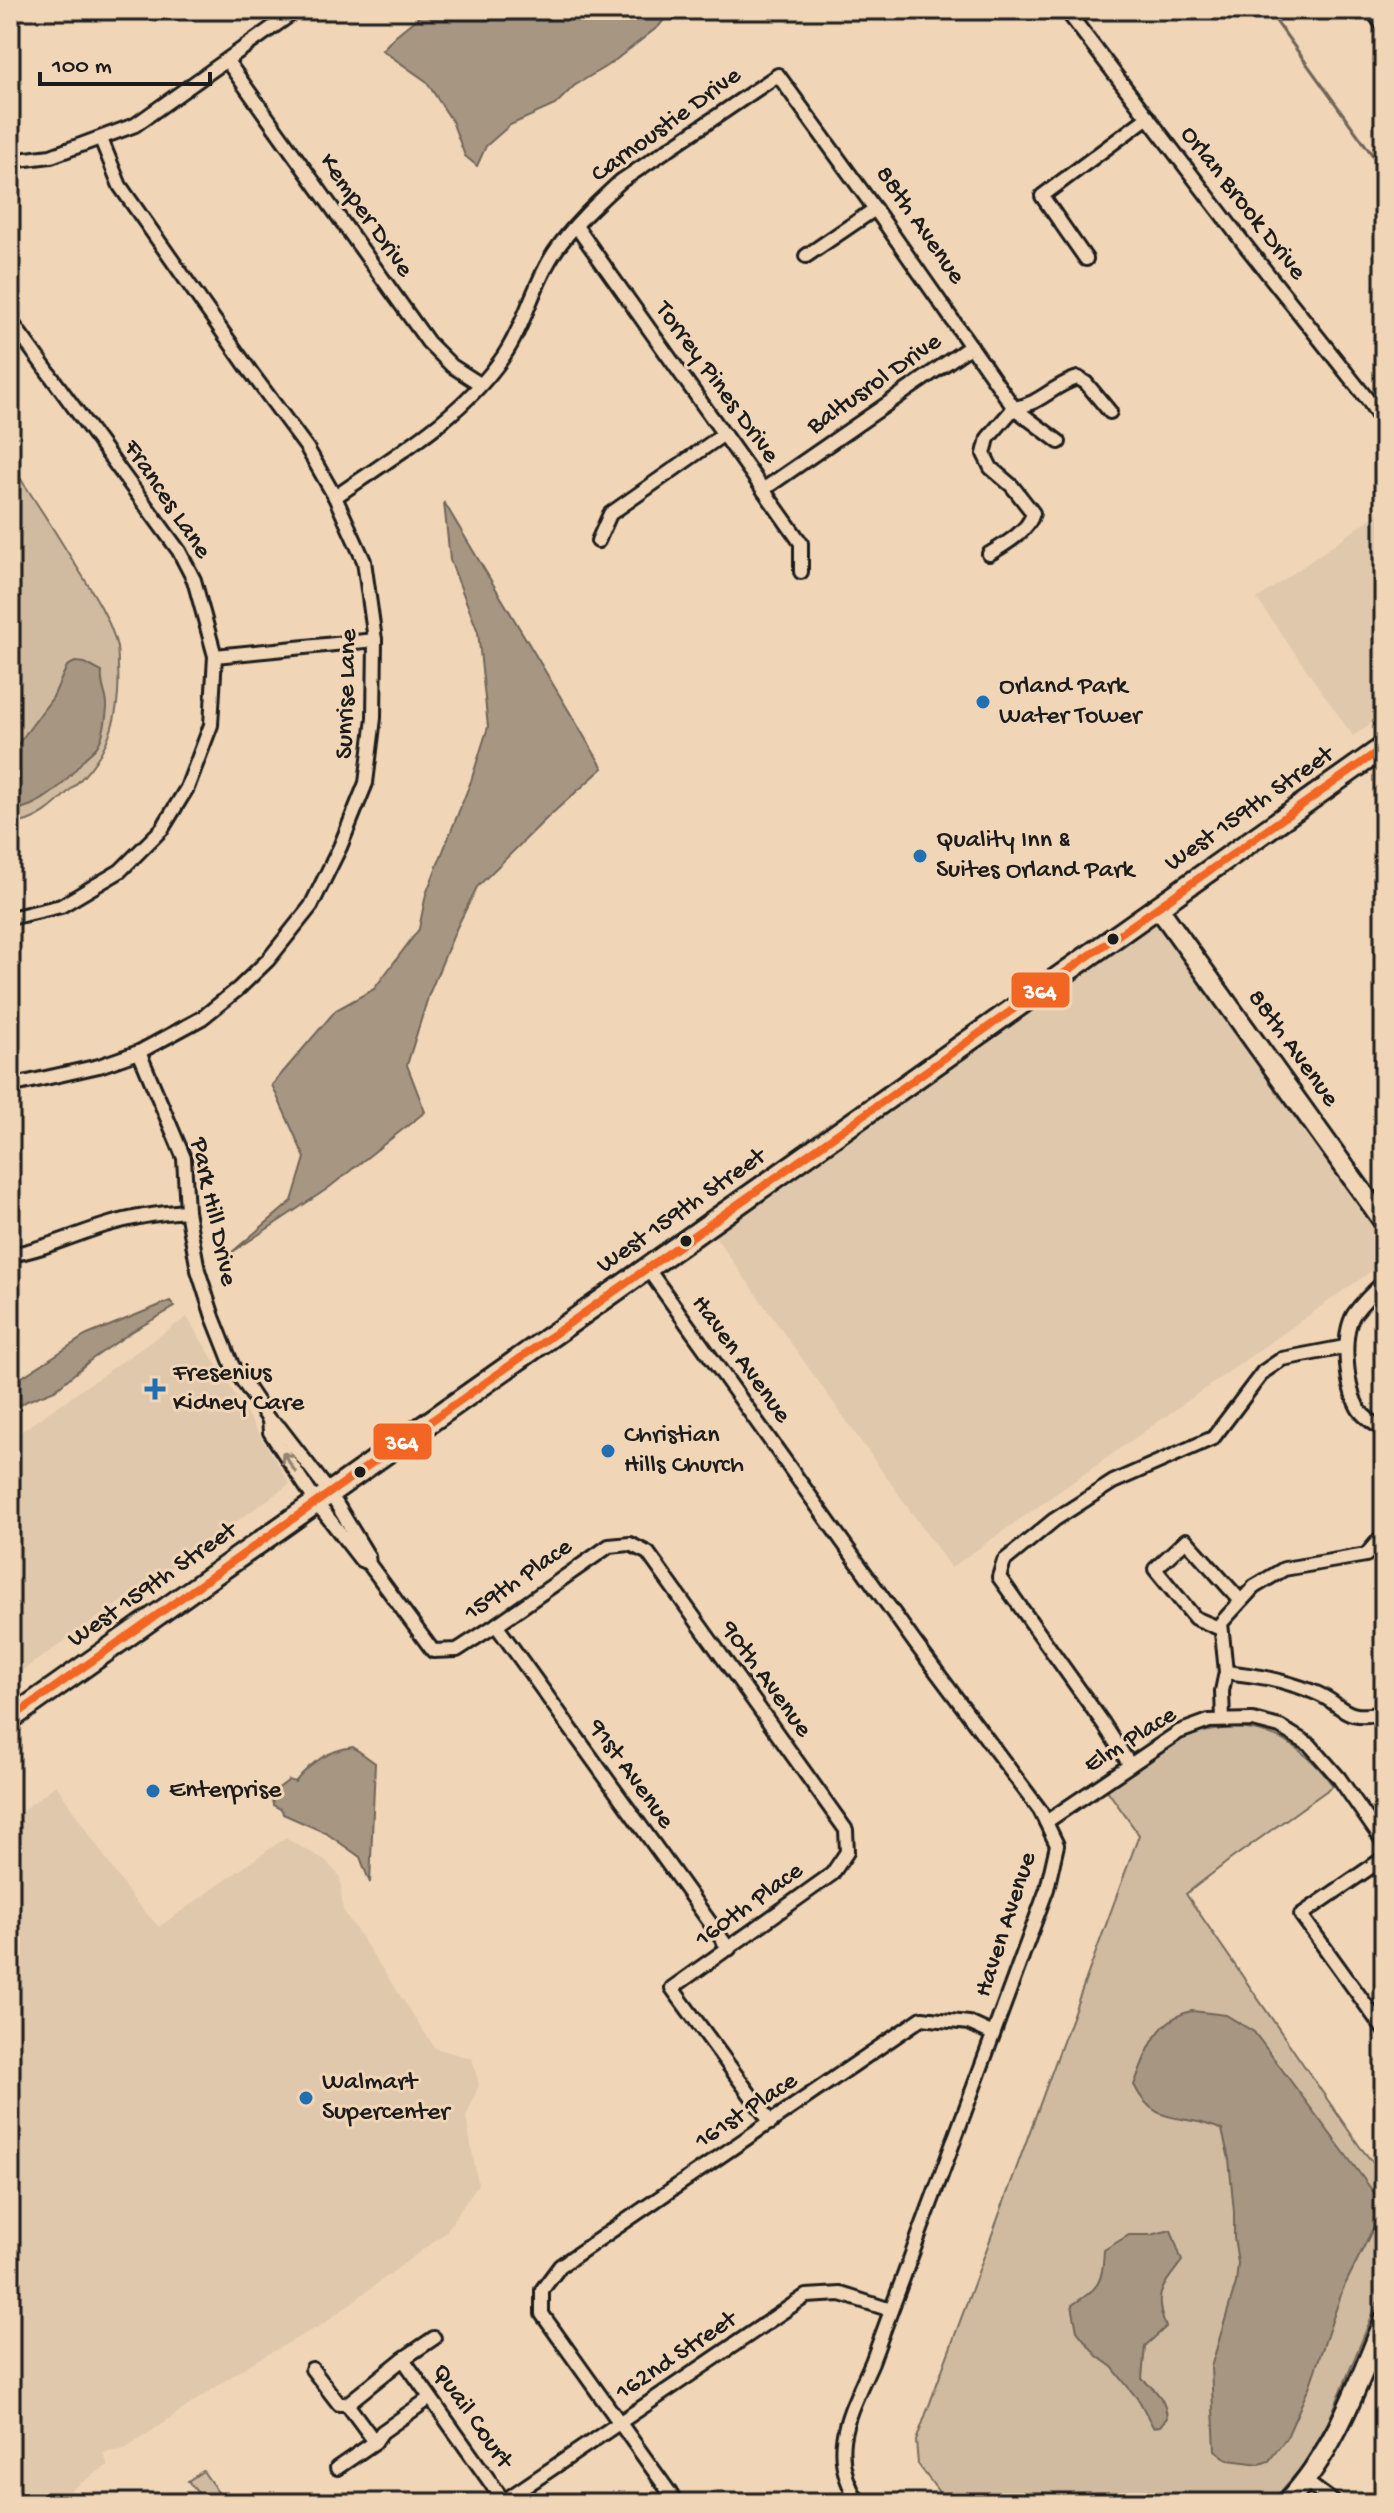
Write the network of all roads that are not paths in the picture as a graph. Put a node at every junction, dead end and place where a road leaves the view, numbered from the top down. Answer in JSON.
{"nodes":[{"id":1,"x":297,"y":10,"type":"edge"},
{"id":2,"x":1066,"y":10,"type":"edge"},
{"id":3,"x":1372,"y":10,"type":"edge"},
{"id":4,"x":1384,"y":27,"type":"edge"},
{"id":5,"x":227,"y":61,"type":"junction"},
{"id":6,"x":778,"y":75,"type":"joint"},
{"id":7,"x":1148,"y":117,"type":"junction"},
{"id":8,"x":101,"y":139,"type":"junction"},
{"id":9,"x":10,"y":161,"type":"edge"},
{"id":10,"x":875,"y":209,"type":"junction"},
{"id":11,"x":576,"y":226,"type":"junction"},
{"id":12,"x":806,"y":256,"type":"dead end"},
{"id":13,"x":1086,"y":259,"type":"dead end"},
{"id":14,"x":10,"y":320,"type":"edge"},
{"id":15,"x":971,"y":346,"type":"junction"},
{"id":16,"x":480,"y":384,"type":"junction"},
{"id":17,"x":1014,"y":408,"type":"junction"},
{"id":18,"x":1110,"y":412,"type":"dead end"},
{"id":19,"x":1384,"y":425,"type":"edge"},
{"id":20,"x":724,"y":434,"type":"junction"},
{"id":21,"x":1059,"y":442,"type":"dead end"},
{"id":22,"x":764,"y":489,"type":"junction"},
{"id":23,"x":335,"y":497,"type":"junction"},
{"id":24,"x":598,"y":541,"type":"dead end"},
{"id":25,"x":989,"y":554,"type":"dead end"},
{"id":26,"x":801,"y":572,"type":"dead end"},
{"id":27,"x":375,"y":640,"type":"junction"},
{"id":28,"x":215,"y":656,"type":"junction"},
{"id":29,"x":1384,"y":747,"type":"edge"},
{"id":30,"x":1158,"y":907,"type":"junction"},
{"id":31,"x":10,"y":918,"type":"edge"},
{"id":32,"x":139,"y":1052,"type":"junction"},
{"id":33,"x":10,"y":1086,"type":"edge"},
{"id":34,"x":187,"y":1211,"type":"junction"},
{"id":35,"x":1384,"y":1222,"type":"edge"},
{"id":36,"x":10,"y":1255,"type":"edge"},
{"id":37,"x":647,"y":1268,"type":"junction"},
{"id":38,"x":1384,"y":1282,"type":"edge"},
{"id":39,"x":1345,"y":1347,"type":"junction"},
{"id":40,"x":1384,"y":1430,"type":"edge"},
{"id":41,"x":323,"y":1498,"type":"junction"},
{"id":42,"x":1384,"y":1534,"type":"edge"},
{"id":43,"x":630,"y":1544,"type":"joint"},
{"id":44,"x":1240,"y":1600,"type":"junction"},
{"id":45,"x":496,"y":1625,"type":"junction"},
{"id":46,"x":1221,"y":1629,"type":"junction"},
{"id":47,"x":1226,"y":1672,"type":"junction"},
{"id":48,"x":1384,"y":1713,"type":"edge"},
{"id":49,"x":10,"y":1719,"type":"edge"},
{"id":50,"x":1223,"y":1720,"type":"junction"},
{"id":51,"x":1130,"y":1765,"type":"junction"},
{"id":52,"x":1046,"y":1822,"type":"junction"},
{"id":53,"x":1384,"y":1843,"type":"edge"},
{"id":54,"x":847,"y":1852,"type":"joint"},
{"id":55,"x":1384,"y":1858,"type":"edge"},
{"id":56,"x":729,"y":1949,"type":"junction"},
{"id":57,"x":1384,"y":2030,"type":"edge"},
{"id":58,"x":993,"y":2034,"type":"junction"},
{"id":59,"x":771,"y":2123,"type":"junction"},
{"id":60,"x":891,"y":2310,"type":"junction"},
{"id":61,"x":1384,"y":2321,"type":"edge"},
{"id":62,"x":434,"y":2338,"type":"dead end"},
{"id":63,"x":403,"y":2359,"type":"junction"},
{"id":64,"x":312,"y":2369,"type":"dead end"},
{"id":65,"x":430,"y":2398,"type":"junction"},
{"id":66,"x":347,"y":2404,"type":"junction"},
{"id":67,"x":619,"y":2423,"type":"junction"},
{"id":68,"x":375,"y":2442,"type":"junction"},
{"id":69,"x":337,"y":2468,"type":"dead end"},
{"id":70,"x":1305,"y":2481,"type":"junction"},
{"id":71,"x":503,"y":2502,"type":"edge"},
{"id":72,"x":677,"y":2503,"type":"edge"},
{"id":73,"x":859,"y":2503,"type":"edge"},
{"id":74,"x":1286,"y":2503,"type":"edge"},
{"id":75,"x":1335,"y":2503,"type":"edge"}],
"edges":[{"from":1,"to":5,"type":"street"},
{"from":2,"to":7,"type":"street","name":"Orlan Brook Drive"},
{"from":3,"to":4,"type":"street"},
{"from":5,"to":8,"type":"street"},
{"from":5,"to":16,"type":"street","name":"Kemper Drive"},
{"from":6,"to":10,"type":"street","name":"88th Avenue"},
{"from":6,"to":11,"type":"street","name":"Carnoustie Drive"},
{"from":7,"to":13,"type":"street"},
{"from":7,"to":19,"type":"street","name":"Orlan Brook Drive"},
{"from":8,"to":9,"type":"street"},
{"from":8,"to":23,"type":"street","name":"Sunrise Lane"},
{"from":10,"to":12,"type":"street"},
{"from":10,"to":15,"type":"street","name":"88th Avenue"},
{"from":11,"to":16,"type":"street","name":"Carnoustie Drive"},
{"from":11,"to":20,"type":"street","name":"Torrey Pines Drive"},
{"from":14,"to":28,"type":"street","name":"Frances Lane"},
{"from":15,"to":17,"type":"street","name":"88th Avenue"},
{"from":15,"to":22,"type":"street","name":"Baltusrol Drive"},
{"from":16,"to":23,"type":"street","name":"Carnoustie Drive"},
{"from":17,"to":18,"type":"street"},
{"from":17,"to":21,"type":"street","name":"88th Avenue"},
{"from":17,"to":25,"type":"street"},
{"from":20,"to":22,"type":"street","name":"Torrey Pines Drive"},
{"from":20,"to":24,"type":"street"},
{"from":22,"to":26,"type":"street","name":"Torrey Pines Drive"},
{"from":23,"to":27,"type":"street","name":"Sunrise Lane"},
{"from":27,"to":28,"type":"street"},
{"from":27,"to":32,"type":"street","name":"Sunrise Lane"},
{"from":28,"to":31,"type":"street","name":"Frances Lane"},
{"from":29,"to":30,"type":"main road","name":"West 159th Street"},
{"from":30,"to":35,"type":"street","name":"88th Avenue"},
{"from":30,"to":37,"type":"main road","name":"West 159th Street"},
{"from":32,"to":33,"type":"street","name":"Sunrise Lane"},
{"from":32,"to":34,"type":"street","name":"Park Hill Drive"},
{"from":34,"to":36,"type":"street"},
{"from":41,"to":34,"type":"street","name":"Park Hill Drive","one_way":true},
{"from":37,"to":41,"type":"main road","name":"West 159th Street"},
{"from":37,"to":52,"type":"street","name":"Haven Avenue"},
{"from":38,"to":39,"type":"street"},
{"from":39,"to":40,"type":"street"},
{"from":39,"to":51,"type":"street"},
{"from":41,"to":45,"type":"street","name":"159th Place"},
{"from":41,"to":49,"type":"main road","name":"West 159th Street"},
{"from":42,"to":44,"type":"street"},
{"from":43,"to":45,"type":"street","name":"159th Place"},
{"from":43,"to":54,"type":"street","name":"90th Avenue"},
{"from":44,"to":46,"type":"street"},
{"from":44,"to":46,"type":"street"},
{"from":45,"to":56,"type":"street","name":"91st Avenue"},
{"from":46,"to":47,"type":"street"},
{"from":47,"to":48,"type":"street"},
{"from":47,"to":50,"type":"street"},
{"from":50,"to":51,"type":"street","name":"Elm Place"},
{"from":50,"to":53,"type":"street","name":"Elm Place"},
{"from":51,"to":52,"type":"street","name":"Elm Place"},
{"from":52,"to":58,"type":"street","name":"Haven Avenue"},
{"from":54,"to":56,"type":"street","name":"160th Place"},
{"from":55,"to":57,"type":"street"},
{"from":56,"to":59,"type":"street","name":"160th Place"},
{"from":58,"to":59,"type":"street","name":"161st Place"},
{"from":58,"to":60,"type":"street","name":"Haven Avenue"},
{"from":59,"to":67,"type":"street","name":"161st Place"},
{"from":60,"to":67,"type":"street","name":"162nd Street"},
{"from":60,"to":73,"type":"street","name":"Haven Avenue"},
{"from":61,"to":70,"type":"street"},
{"from":62,"to":63,"type":"street"},
{"from":63,"to":65,"type":"street","name":"Quail Court"},
{"from":63,"to":66,"type":"street"},
{"from":64,"to":66,"type":"street"},
{"from":65,"to":68,"type":"street"},
{"from":65,"to":71,"type":"street","name":"Quail Court"},
{"from":66,"to":68,"type":"street"},
{"from":67,"to":71,"type":"street","name":"162nd Street"},
{"from":67,"to":72,"type":"street"},
{"from":68,"to":69,"type":"street"},
{"from":70,"to":74,"type":"street"},
{"from":70,"to":75,"type":"street"}]}
